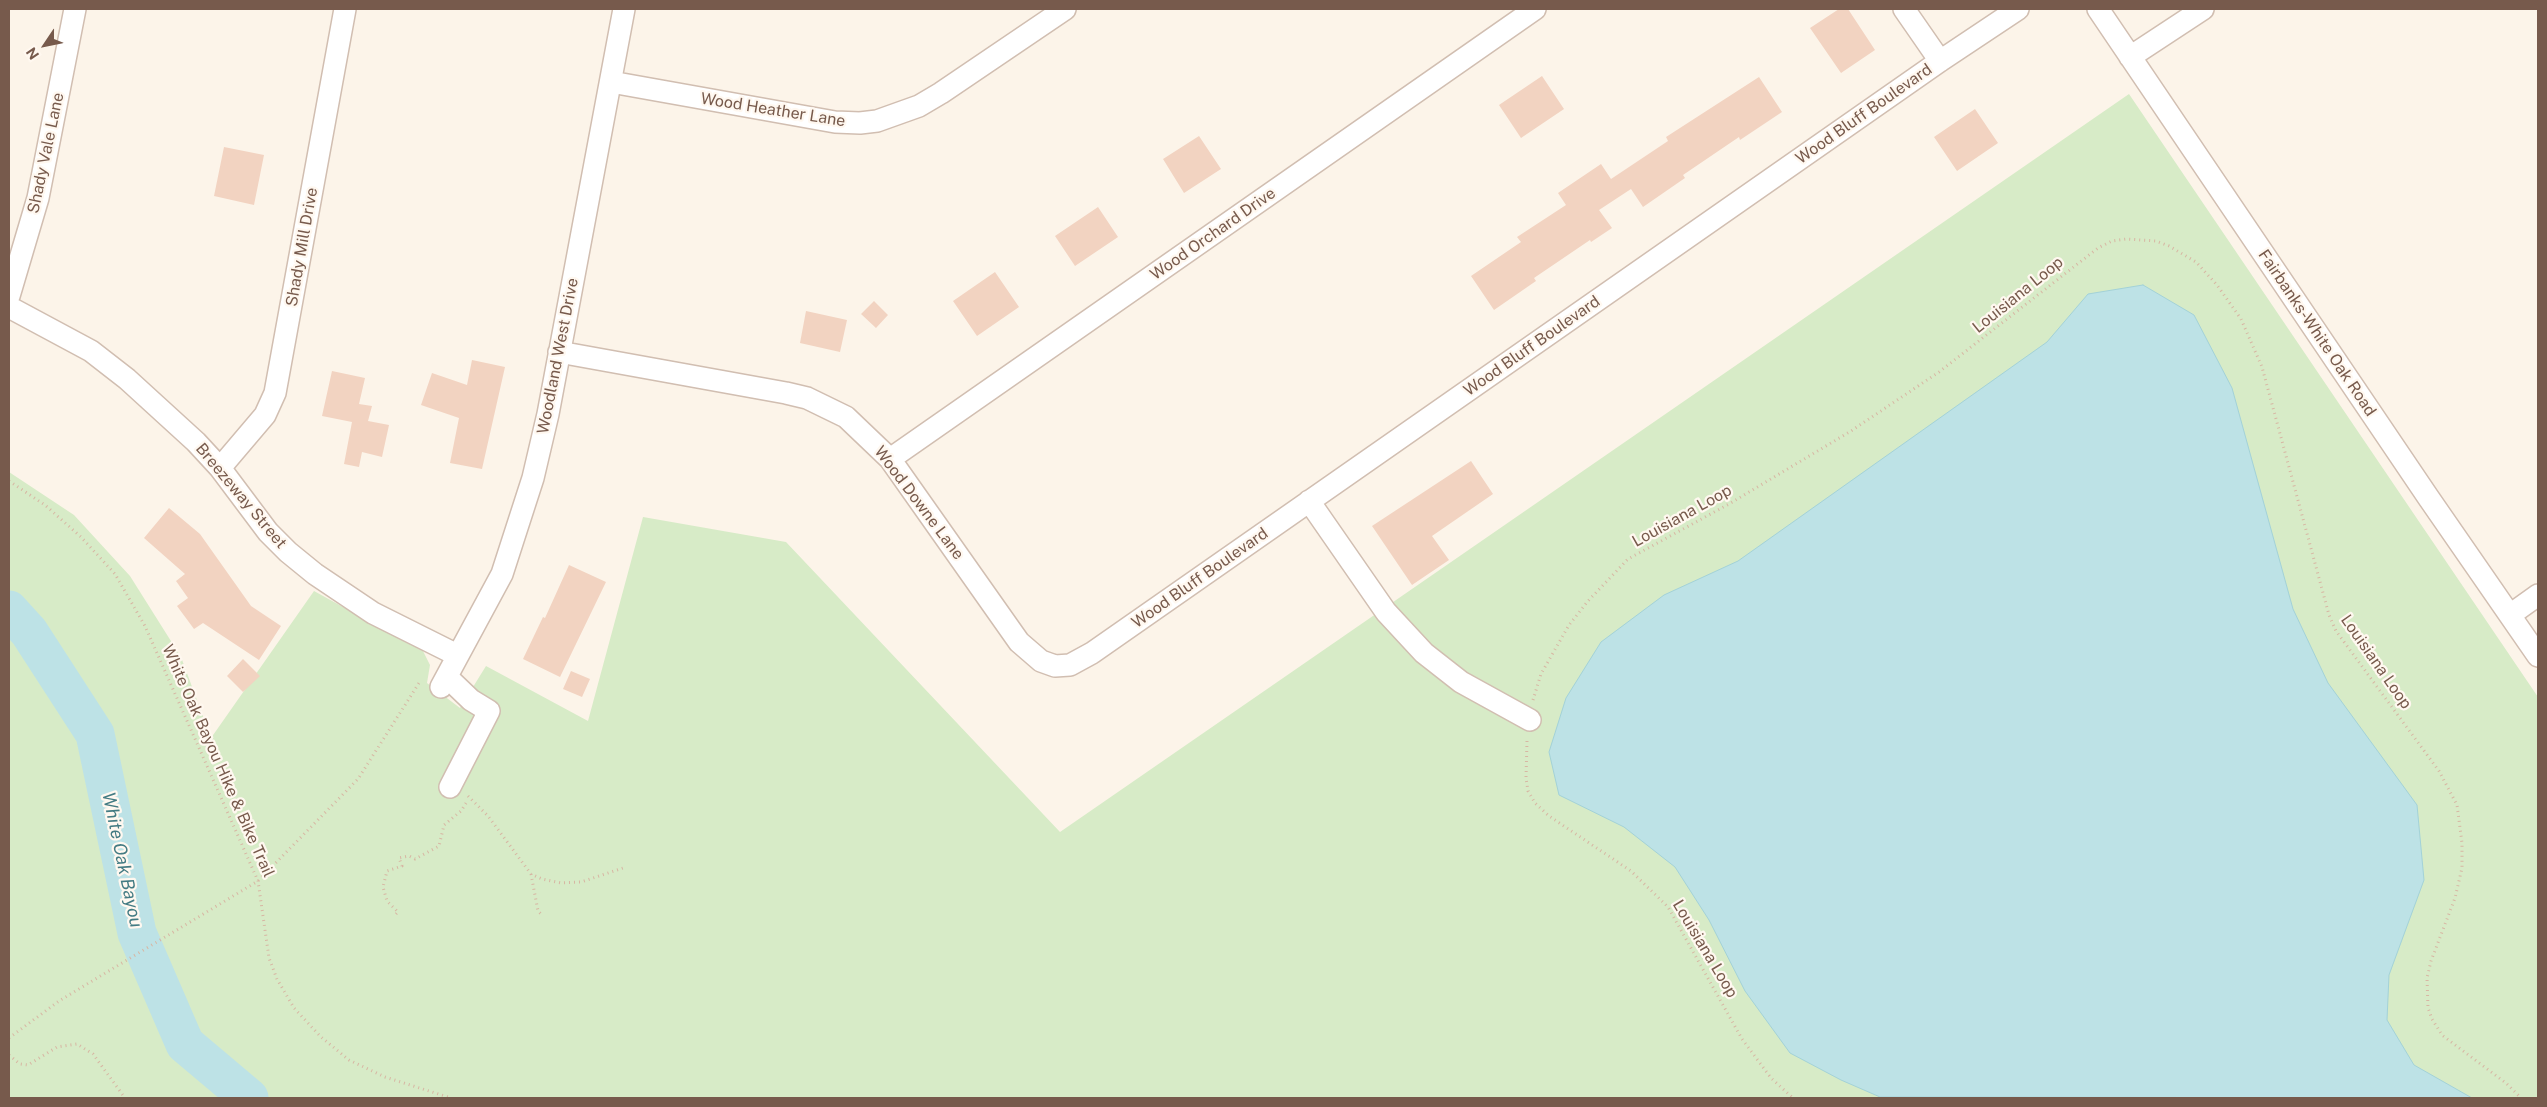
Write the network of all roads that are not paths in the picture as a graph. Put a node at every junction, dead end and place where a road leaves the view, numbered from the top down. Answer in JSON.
{"nodes":[{"id":1,"x":75,"y":9,"type":"edge"},
{"id":2,"x":345,"y":9,"type":"edge"},
{"id":3,"x":624,"y":9,"type":"edge"},
{"id":4,"x":1064,"y":9,"type":"edge"},
{"id":5,"x":1535,"y":9,"type":"edge"},
{"id":6,"x":1904,"y":9,"type":"edge"},
{"id":7,"x":2018,"y":9,"type":"edge"},
{"id":8,"x":2098,"y":9,"type":"edge"},
{"id":9,"x":2203,"y":9,"type":"edge"},
{"id":10,"x":2130,"y":57,"type":"junction"},
{"id":11,"x":1940,"y":61,"type":"junction"},
{"id":12,"x":611,"y":82,"type":"junction"},
{"id":13,"x":9,"y":296,"type":"edge"},
{"id":14,"x":9,"y":307,"type":"edge"},
{"id":15,"x":559,"y":352,"type":"junction"},
{"id":16,"x":890,"y":460,"type":"junction"},
{"id":17,"x":220,"y":468,"type":"junction"},
{"id":18,"x":1309,"y":501,"type":"junction"},
{"id":19,"x":2538,"y":595,"type":"edge"},
{"id":20,"x":2510,"y":615,"type":"junction"},
{"id":21,"x":457,"y":655,"type":"junction"},
{"id":22,"x":2538,"y":656,"type":"edge"},
{"id":23,"x":1041,"y":661,"type":"joint"},
{"id":24,"x":1530,"y":720,"type":"road end"},
{"id":25,"x":450,"y":787,"type":"road end"}],
"edges":[{"from":1,"to":13,"type":"street","name":"Shady Vale Lane"},
{"from":2,"to":17,"type":"street","name":"Shady Mill Drive"},
{"from":3,"to":12,"type":"street","name":"Woodland West Drive"},
{"from":4,"to":12,"type":"street","name":"Wood Heather Lane"},
{"from":5,"to":16,"type":"street","name":"Wood Orchard Drive"},
{"from":6,"to":11,"type":"street"},
{"from":7,"to":11,"type":"street","name":"Wood Bluff Boulevard"},
{"from":8,"to":10,"type":"street","name":"Fairbanks-White Oak Road"},
{"from":9,"to":10,"type":"street"},
{"from":10,"to":20,"type":"street","name":"Fairbanks-White Oak Road"},
{"from":11,"to":18,"type":"street","name":"Wood Bluff Boulevard"},
{"from":12,"to":15,"type":"street","name":"Woodland West Drive"},
{"from":14,"to":17,"type":"street","name":"Breezeway Street"},
{"from":15,"to":16,"type":"street","name":"Wood Downe Lane"},
{"from":15,"to":21,"type":"street","name":"Woodland West Drive"},
{"from":16,"to":23,"type":"street","name":"Wood Downe Lane"},
{"from":17,"to":21,"type":"street","name":"Breezeway Street"},
{"from":18,"to":23,"type":"street","name":"Wood Bluff Boulevard"},
{"from":18,"to":24,"type":"street"},
{"from":19,"to":20,"type":"street"},
{"from":20,"to":22,"type":"street","name":"Fairbanks-White Oak Road"},
{"from":21,"to":25,"type":"street","name":"Woodland West Drive"}]}
